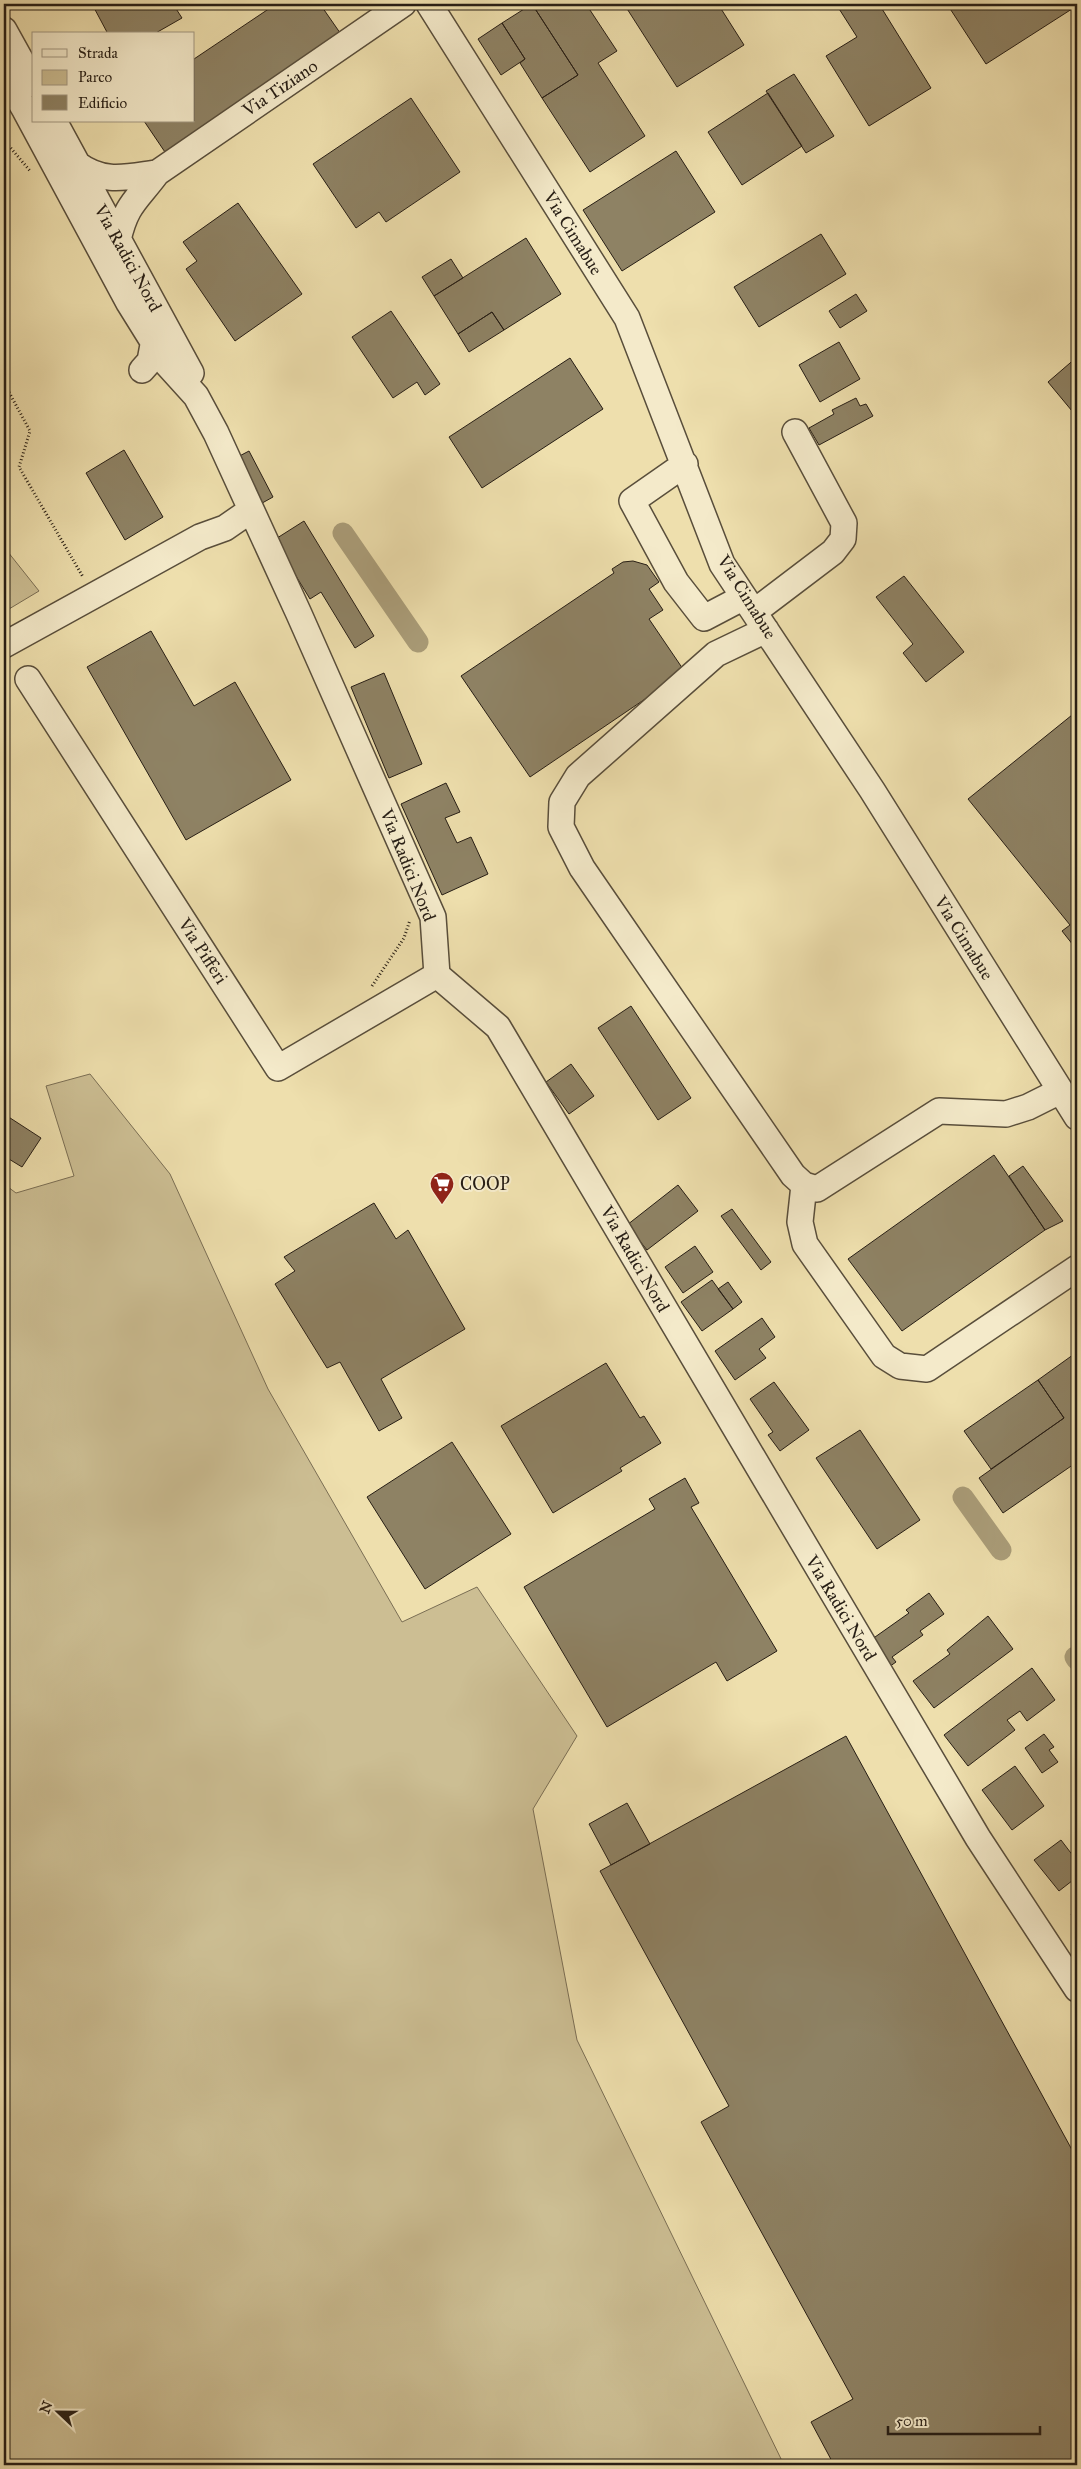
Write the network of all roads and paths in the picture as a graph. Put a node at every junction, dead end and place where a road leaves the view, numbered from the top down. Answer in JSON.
{"nodes":[{"id":1,"x":403,"y":4,"type":"edge"},
{"id":2,"x":429,"y":4,"type":"edge"},
{"id":3,"x":4,"y":30,"type":"edge"},
{"id":4,"x":4,"y":74,"type":"edge"},
{"id":5,"x":32,"y":80,"type":"edge"},
{"id":6,"x":55,"y":122,"type":"edge"},
{"id":7,"x":77,"y":164,"type":"junction"},
{"id":8,"x":157,"y":172,"type":"junction"},
{"id":9,"x":118,"y":240,"type":"junction"},
{"id":10,"x":156,"y":310,"type":"junction"},
{"id":11,"x":154,"y":343,"type":"junction"},
{"id":12,"x":177,"y":375,"type":"junction"},
{"id":13,"x":4,"y":383,"type":"edge"},
{"id":14,"x":196,"y":396,"type":"junction"},
{"id":15,"x":795,"y":432,"type":"dead end"},
{"id":16,"x":684,"y":464,"type":"junction"},
{"id":17,"x":251,"y":510,"type":"junction"},
{"id":18,"x":94,"y":595,"type":"junction"},
{"id":19,"x":755,"y":613,"type":"junction"},
{"id":20,"x":4,"y":645,"type":"edge"},
{"id":21,"x":28,"y":679,"type":"dead end"},
{"id":22,"x":437,"y":975,"type":"junction"},
{"id":23,"x":1060,"y":1091,"type":"junction"},
{"id":24,"x":1077,"y":1116,"type":"edge"},
{"id":25,"x":804,"y":1185,"type":"junction"},
{"id":26,"x":1077,"y":1268,"type":"edge"},
{"id":27,"x":1077,"y":1989,"type":"edge"}],
"edges":[{"from":1,"to":8,"type":"street","name":"Via Tiziano"},
{"from":2,"to":16,"type":"street","name":"Via Cimabue"},
{"from":3,"to":5,"type":"street"},
{"from":4,"to":11,"type":"street","name":"Via Radici Nord"},
{"from":6,"to":7,"type":"street","name":"Via Radici Nord"},
{"from":7,"to":8,"type":"street"},
{"from":7,"to":9,"type":"street","name":"Via Radici Nord"},
{"from":8,"to":9,"type":"street"},
{"from":9,"to":10,"type":"street","name":"Via Radici Nord"},
{"from":10,"to":11,"type":"street"},
{"from":10,"to":14,"type":"street","name":"Via Radici Nord"},
{"from":11,"to":12,"type":"street","name":"Via Radici Nord"},
{"from":11,"to":12,"type":"street"},
{"from":12,"to":14,"type":"street","name":"Via Radici Nord"},
{"from":13,"to":18,"type":"path"},
{"from":14,"to":17,"type":"street","name":"Via Radici Nord"},
{"from":15,"to":19,"type":"street"},
{"from":16,"to":19,"type":"street","name":"Via Cimabue"},
{"from":16,"to":19,"type":"street"},
{"from":17,"to":18,"type":"street"},
{"from":17,"to":22,"type":"street","name":"Via Radici Nord"},
{"from":18,"to":20,"type":"street"},
{"from":19,"to":23,"type":"street","name":"Via Cimabue"},
{"from":19,"to":25,"type":"street"},
{"from":21,"to":22,"type":"street","name":"Via Pifferi"},
{"from":22,"to":27,"type":"street","name":"Via Radici Nord"},
{"from":23,"to":24,"type":"street","name":"Via Cimabue"},
{"from":23,"to":25,"type":"street"},
{"from":25,"to":26,"type":"street"}]}
